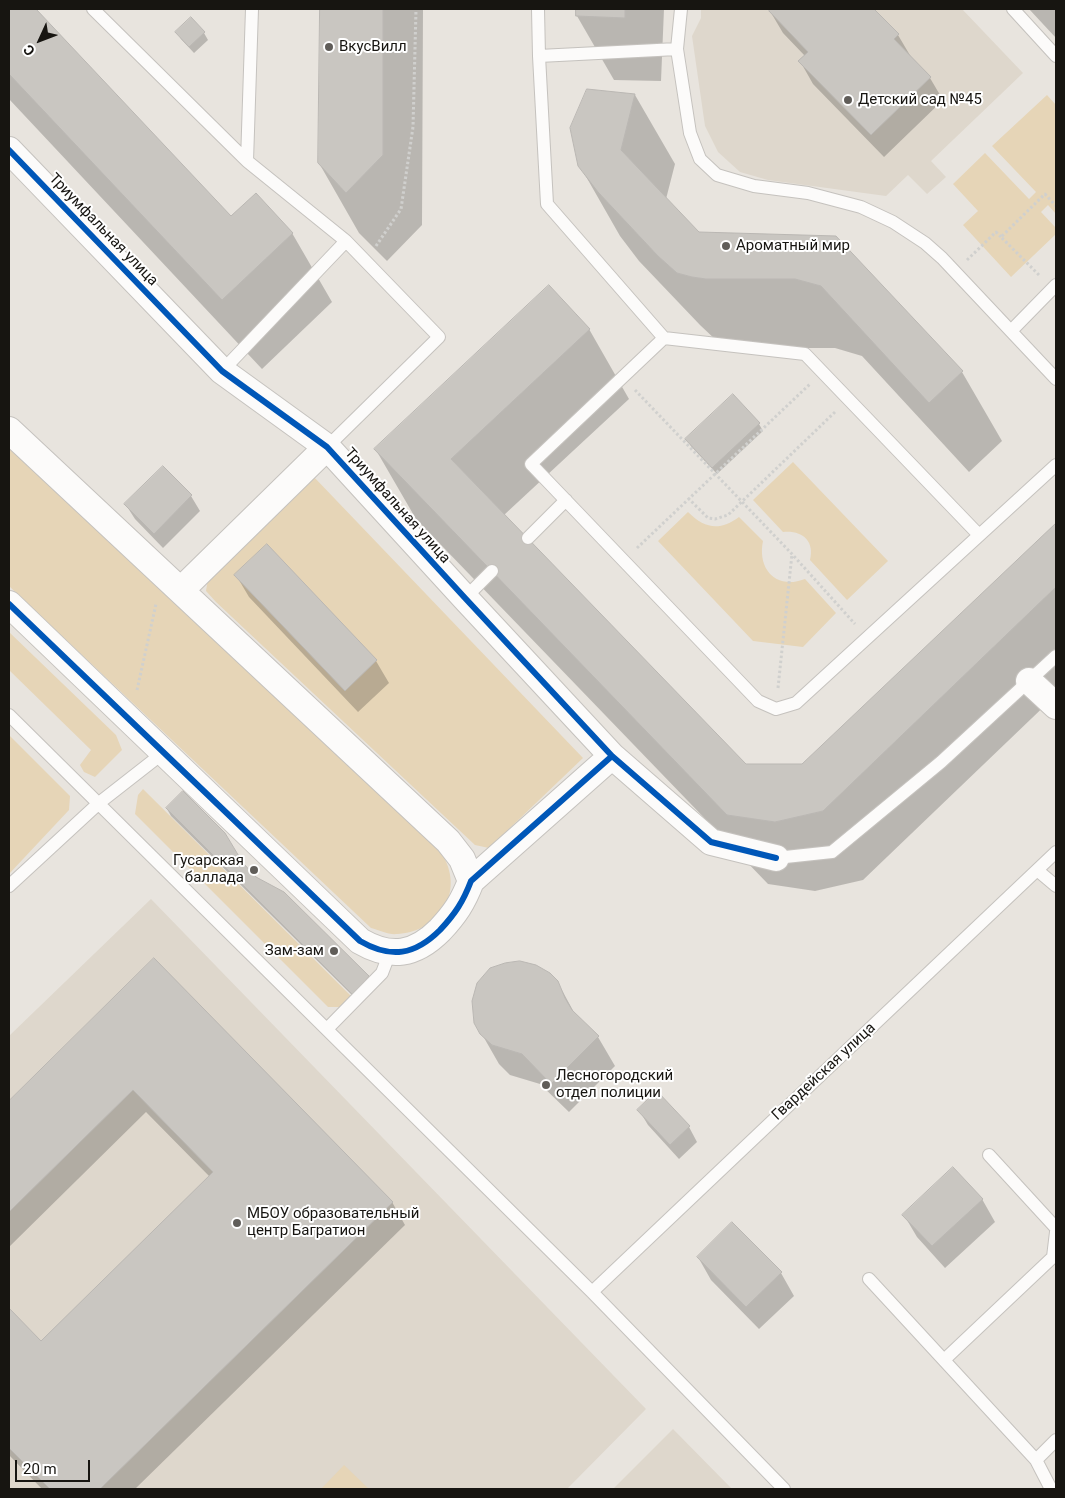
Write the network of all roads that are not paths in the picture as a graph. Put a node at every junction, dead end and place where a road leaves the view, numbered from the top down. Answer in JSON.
{"nodes":[{"id":1,"x":93,"y":9,"type":"edge"},
{"id":2,"x":252,"y":9,"type":"edge"},
{"id":3,"x":538,"y":9,"type":"edge"},
{"id":4,"x":681,"y":9,"type":"edge"},
{"id":5,"x":1012,"y":9,"type":"edge"},
{"id":6,"x":677,"y":49,"type":"junction"},
{"id":7,"x":539,"y":56,"type":"junction"},
{"id":8,"x":1056,"y":56,"type":"edge"},
{"id":9,"x":9,"y":150,"type":"edge"},
{"id":10,"x":247,"y":161,"type":"junction"},
{"id":11,"x":346,"y":241,"type":"junction"},
{"id":12,"x":1054,"y":287,"type":"edge"},
{"id":13,"x":1011,"y":331,"type":"junction"},
{"id":14,"x":664,"y":338,"type":"junction"},
{"id":15,"x":222,"y":372,"type":"junction"},
{"id":16,"x":1056,"y":379,"type":"edge"},
{"id":17,"x":9,"y":430,"type":"edge"},
{"id":18,"x":327,"y":447,"type":"junction"},
{"id":19,"x":1056,"y":465,"type":"edge"},
{"id":20,"x":566,"y":500,"type":"junction"},
{"id":21,"x":979,"y":535,"type":"junction"},
{"id":22,"x":528,"y":538,"type":"dead end"},
{"id":23,"x":492,"y":572,"type":"dead end"},
{"id":24,"x":172,"y":582,"type":"junction"},
{"id":25,"x":464,"y":598,"type":"junction"},
{"id":26,"x":9,"y":604,"type":"edge"},
{"id":27,"x":1056,"y":656,"type":"edge"},
{"id":28,"x":1029,"y":681,"type":"junction"},
{"id":29,"x":1056,"y":706,"type":"edge"},
{"id":30,"x":9,"y":715,"type":"edge"},
{"id":31,"x":163,"y":753,"type":"junction"},
{"id":32,"x":612,"y":756,"type":"junction"},
{"id":33,"x":99,"y":804,"type":"junction"},
{"id":34,"x":1056,"y":852,"type":"edge"},
{"id":35,"x":776,"y":858,"type":"joint"},
{"id":36,"x":1037,"y":870,"type":"junction"},
{"id":37,"x":471,"y":881,"type":"junction"},
{"id":38,"x":9,"y":886,"type":"edge"},
{"id":39,"x":1056,"y":886,"type":"edge"},
{"id":40,"x":390,"y":952,"type":"junction"},
{"id":41,"x":327,"y":1029,"type":"junction"},
{"id":42,"x":989,"y":1155,"type":"dead end"},
{"id":43,"x":1056,"y":1228,"type":"edge"},
{"id":44,"x":1056,"y":1232,"type":"edge"},
{"id":45,"x":869,"y":1279,"type":"dead end"},
{"id":46,"x":592,"y":1292,"type":"junction"},
{"id":47,"x":944,"y":1360,"type":"junction"},
{"id":48,"x":1056,"y":1440,"type":"edge"},
{"id":49,"x":1036,"y":1460,"type":"junction"},
{"id":50,"x":784,"y":1489,"type":"edge"},
{"id":51,"x":1051,"y":1489,"type":"edge"}],
"edges":[{"from":1,"to":10,"type":"lane"},
{"from":2,"to":10,"type":"lane"},
{"from":3,"to":7,"type":"lane"},
{"from":4,"to":6,"type":"lane"},
{"from":5,"to":8,"type":"lane"},
{"from":6,"to":7,"type":"lane"},
{"from":6,"to":13,"type":"lane"},
{"from":7,"to":14,"type":"lane"},
{"from":9,"to":15,"type":"street","name":"Триумфальная улица"},
{"from":10,"to":11,"type":"lane"},
{"from":11,"to":15,"type":"lane"},
{"from":11,"to":18,"type":"lane"},
{"from":12,"to":13,"type":"lane"},
{"from":13,"to":16,"type":"lane"},
{"from":14,"to":20,"type":"lane"},
{"from":14,"to":21,"type":"lane"},
{"from":15,"to":18,"type":"street","name":"Триумфальная улица"},
{"from":17,"to":24,"type":"street"},
{"from":18,"to":24,"type":"street"},
{"from":18,"to":25,"type":"street","name":"Триумфальная улица"},
{"from":19,"to":21,"type":"lane"},
{"from":20,"to":21,"type":"lane"},
{"from":20,"to":22,"type":"lane"},
{"from":23,"to":25,"type":"lane"},
{"from":24,"to":37,"type":"street"},
{"from":25,"to":32,"type":"street","name":"Триумфальная улица"},
{"from":26,"to":31,"type":"street"},
{"from":27,"to":28,"type":"lane"},
{"from":28,"to":29,"type":"street"},
{"from":28,"to":35,"type":"lane"},
{"from":30,"to":33,"type":"lane"},
{"from":31,"to":33,"type":"lane"},
{"from":31,"to":40,"type":"street"},
{"from":32,"to":35,"type":"street","name":"Триумфальная улица"},
{"from":32,"to":37,"type":"street"},
{"from":33,"to":38,"type":"lane"},
{"from":33,"to":41,"type":"lane"},
{"from":34,"to":36,"type":"lane","name":"Гвардейская улица"},
{"from":36,"to":39,"type":"lane"},
{"from":36,"to":46,"type":"lane","name":"Гвардейская улица"},
{"from":37,"to":40,"type":"street"},
{"from":40,"to":41,"type":"lane"},
{"from":41,"to":46,"type":"lane"},
{"from":42,"to":43,"type":"lane"},
{"from":44,"to":47,"type":"lane"},
{"from":45,"to":47,"type":"lane"},
{"from":46,"to":50,"type":"lane"},
{"from":47,"to":49,"type":"lane"},
{"from":48,"to":49,"type":"lane"},
{"from":49,"to":51,"type":"lane"}]}
